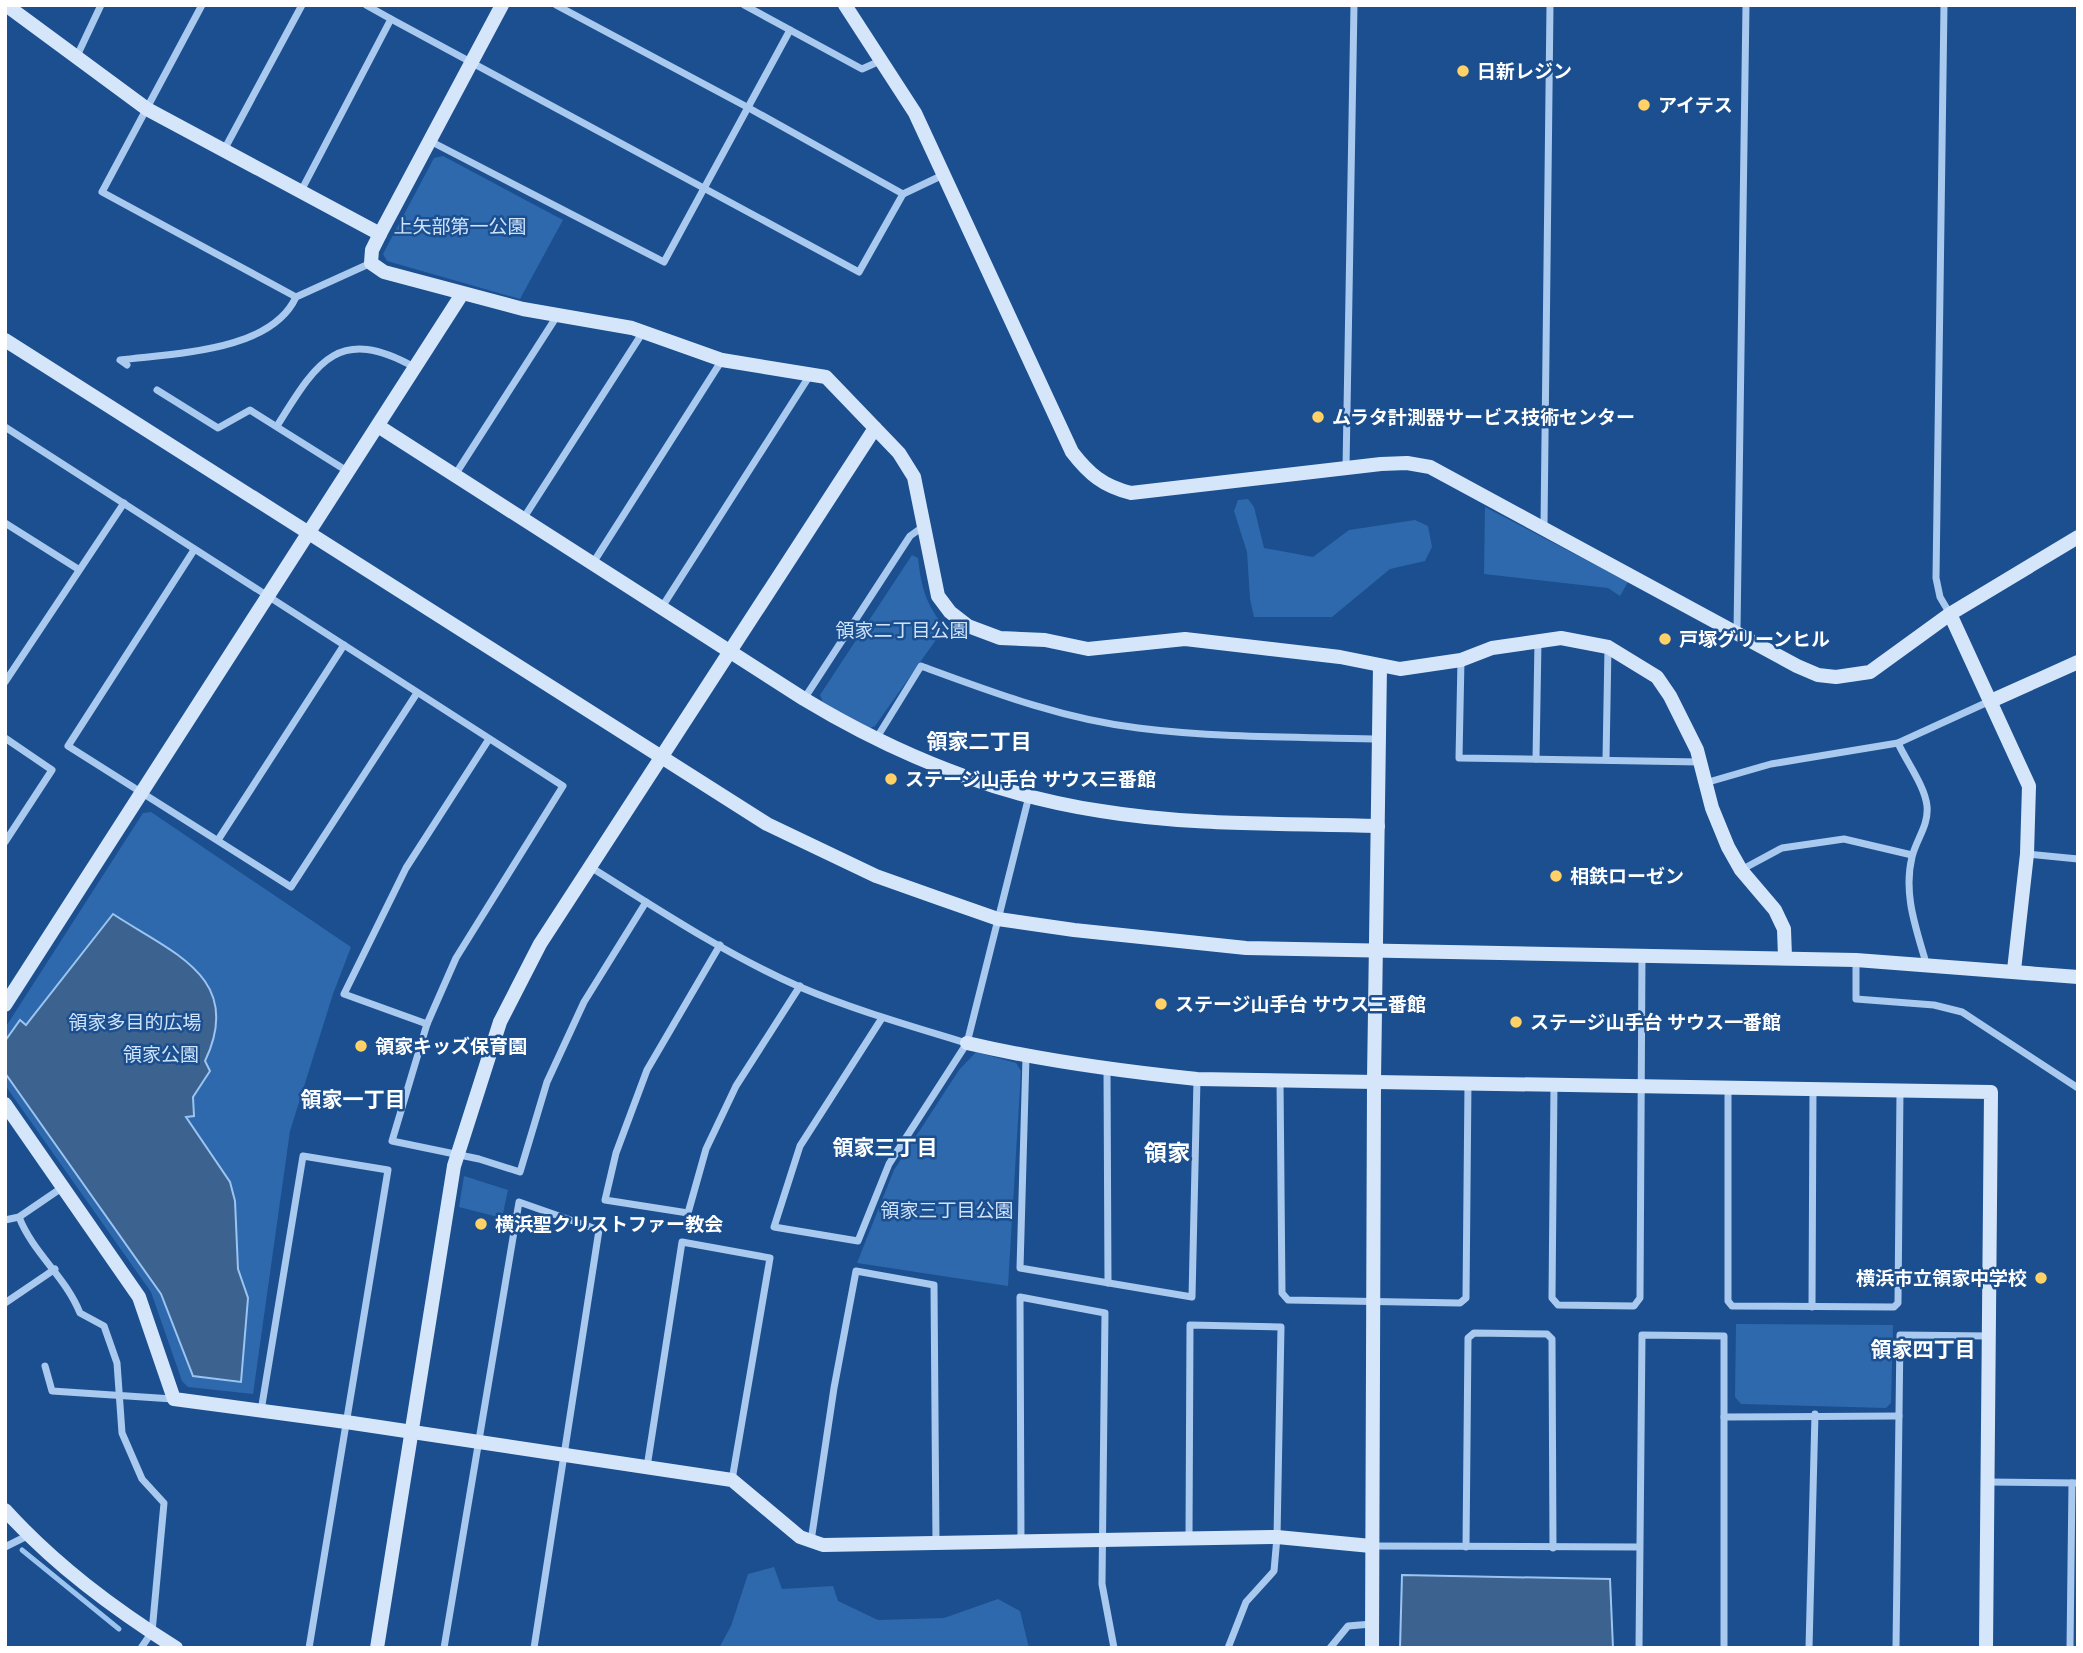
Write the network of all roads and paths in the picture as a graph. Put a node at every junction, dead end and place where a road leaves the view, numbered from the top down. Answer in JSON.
{"nodes":[{"id":1,"x":6,"y":5,"type":"edge"},
{"id":2,"x":101,"y":5,"type":"edge"},
{"id":3,"x":202,"y":5,"type":"edge"},
{"id":4,"x":302,"y":5,"type":"edge"},
{"id":5,"x":366,"y":5,"type":"edge"},
{"id":6,"x":502,"y":5,"type":"edge"},
{"id":7,"x":556,"y":5,"type":"edge"},
{"id":8,"x":744,"y":5,"type":"edge"},
{"id":9,"x":845,"y":5,"type":"edge"},
{"id":10,"x":1354,"y":5,"type":"edge"},
{"id":11,"x":1550,"y":5,"type":"edge"},
{"id":12,"x":1745,"y":5,"type":"edge"},
{"id":13,"x":1944,"y":5,"type":"edge"},
{"id":14,"x":391,"y":19,"type":"junction"},
{"id":15,"x":790,"y":30,"type":"junction"},
{"id":16,"x":76,"y":58,"type":"junction"},
{"id":17,"x":881,"y":61,"type":"junction"},
{"id":18,"x":471,"y":63,"type":"junction"},
{"id":19,"x":747,"y":107,"type":"junction"},
{"id":20,"x":147,"y":109,"type":"junction"},
{"id":21,"x":429,"y":141,"type":"junction"},
{"id":22,"x":223,"y":150,"type":"junction"},
{"id":23,"x":943,"y":175,"type":"junction"},
{"id":24,"x":704,"y":187,"type":"junction"},
{"id":25,"x":301,"y":191,"type":"junction"},
{"id":26,"x":903,"y":194,"type":"junction"},
{"id":27,"x":380,"y":234,"type":"junction"},
{"id":28,"x":371,"y":263,"type":"junction"},
{"id":29,"x":462,"y":294,"type":"junction"},
{"id":30,"x":296,"y":297,"type":"junction"},
{"id":31,"x":557,"y":316,"type":"junction"},
{"id":32,"x":643,"y":332,"type":"junction"},
{"id":33,"x":5,"y":340,"type":"edge"},
{"id":34,"x":722,"y":360,"type":"junction"},
{"id":35,"x":127,"y":365,"type":"dead end"},
{"id":36,"x":414,"y":367,"type":"junction"},
{"id":37,"x":810,"y":375,"type":"junction"},
{"id":38,"x":157,"y":390,"type":"dead end"},
{"id":39,"x":278,"y":426,"type":"junction"},
{"id":40,"x":377,"y":426,"type":"junction"},
{"id":41,"x":5,"y":428,"type":"edge"},
{"id":42,"x":875,"y":428,"type":"junction"},
{"id":43,"x":1346,"y":468,"type":"junction"},
{"id":44,"x":347,"y":471,"type":"junction"},
{"id":45,"x":455,"y":476,"type":"junction"},
{"id":46,"x":124,"y":503,"type":"junction"},
{"id":47,"x":523,"y":519,"type":"junction"},
{"id":48,"x":6,"y":526,"type":"edge"},
{"id":49,"x":924,"y":526,"type":"junction"},
{"id":50,"x":1544,"y":526,"type":"junction"},
{"id":51,"x":308,"y":534,"type":"junction"},
{"id":52,"x":2078,"y":537,"type":"edge"},
{"id":53,"x":194,"y":550,"type":"junction"},
{"id":54,"x":593,"y":563,"type":"junction"},
{"id":55,"x":78,"y":569,"type":"junction"},
{"id":56,"x":267,"y":597,"type":"junction"},
{"id":57,"x":662,"y":607,"type":"junction"},
{"id":58,"x":1950,"y":614,"type":"junction"},
{"id":59,"x":1737,"y":631,"type":"junction"},
{"id":60,"x":1538,"y":640,"type":"junction"},
{"id":61,"x":344,"y":645,"type":"junction"},
{"id":62,"x":1608,"y":647,"type":"junction"},
{"id":63,"x":730,"y":652,"type":"junction"},
{"id":64,"x":1461,"y":660,"type":"junction"},
{"id":65,"x":2078,"y":662,"type":"edge"},
{"id":66,"x":1380,"y":666,"type":"junction"},
{"id":67,"x":5,"y":682,"type":"edge"},
{"id":68,"x":417,"y":693,"type":"junction"},
{"id":69,"x":804,"y":699,"type":"junction"},
{"id":70,"x":1991,"y":701,"type":"junction"},
{"id":71,"x":5,"y":738,"type":"edge"},
{"id":72,"x":489,"y":739,"type":"junction"},
{"id":73,"x":1379,"y":739,"type":"junction"},
{"id":74,"x":876,"y":740,"type":"junction"},
{"id":75,"x":1898,"y":743,"type":"junction"},
{"id":76,"x":1536,"y":759,"type":"junction"},
{"id":77,"x":1606,"y":759,"type":"junction"},
{"id":78,"x":662,"y":760,"type":"junction"},
{"id":79,"x":1700,"y":762,"type":"junction"},
{"id":80,"x":1705,"y":783,"type":"junction"},
{"id":81,"x":140,"y":794,"type":"junction"},
{"id":82,"x":1029,"y":796,"type":"junction"},
{"id":83,"x":1378,"y":826,"type":"junction"},
{"id":84,"x":218,"y":840,"type":"junction"},
{"id":85,"x":5,"y":842,"type":"edge"},
{"id":86,"x":2027,"y":854,"type":"junction"},
{"id":87,"x":1912,"y":855,"type":"junction"},
{"id":88,"x":2078,"y":859,"type":"edge"},
{"id":89,"x":592,"y":869,"type":"junction"},
{"id":90,"x":1741,"y":870,"type":"junction"},
{"id":91,"x":646,"y":902,"type":"junction"},
{"id":92,"x":998,"y":919,"type":"junction"},
{"id":93,"x":720,"y":945,"type":"junction"},
{"id":94,"x":1376,"y":950,"type":"junction"},
{"id":95,"x":1642,"y":955,"type":"junction"},
{"id":96,"x":1785,"y":957,"type":"junction"},
{"id":97,"x":1856,"y":960,"type":"junction"},
{"id":98,"x":1926,"y":963,"type":"junction"},
{"id":99,"x":2014,"y":970,"type":"junction"},
{"id":100,"x":2078,"y":977,"type":"edge"},
{"id":101,"x":800,"y":986,"type":"junction"},
{"id":102,"x":5,"y":1005,"type":"edge"},
{"id":103,"x":882,"y":1018,"type":"junction"},
{"id":104,"x":427,"y":1024,"type":"junction"},
{"id":105,"x":967,"y":1043,"type":"junction"},
{"id":106,"x":1027,"y":1057,"type":"junction"},
{"id":107,"x":1107,"y":1070,"type":"junction"},
{"id":108,"x":1197,"y":1079,"type":"junction"},
{"id":109,"x":1280,"y":1080,"type":"junction"},
{"id":110,"x":1374,"y":1080,"type":"junction"},
{"id":111,"x":1468,"y":1082,"type":"junction"},
{"id":112,"x":1554,"y":1083,"type":"junction"},
{"id":113,"x":1642,"y":1085,"type":"junction"},
{"id":114,"x":1728,"y":1086,"type":"junction"},
{"id":115,"x":1814,"y":1088,"type":"junction"},
{"id":116,"x":2078,"y":1088,"type":"edge"},
{"id":117,"x":1900,"y":1090,"type":"junction"},
{"id":118,"x":5,"y":1104,"type":"edge"},
{"id":119,"x":456,"y":1154,"type":"junction"},
{"id":120,"x":63,"y":1187,"type":"junction"},
{"id":121,"x":19,"y":1217,"type":"junction"},
{"id":122,"x":5,"y":1220,"type":"edge"},
{"id":123,"x":55,"y":1269,"type":"junction"},
{"id":124,"x":1108,"y":1283,"type":"junction"},
{"id":125,"x":5,"y":1303,"type":"edge"},
{"id":126,"x":1374,"y":1303,"type":"junction"},
{"id":127,"x":1812,"y":1307,"type":"junction"},
{"id":128,"x":1990,"y":1336,"type":"junction"},
{"id":129,"x":45,"y":1366,"type":"dead end"},
{"id":130,"x":121,"y":1396,"type":"junction"},
{"id":131,"x":174,"y":1399,"type":"junction"},
{"id":132,"x":261,"y":1411,"type":"junction"},
{"id":133,"x":1815,"y":1415,"type":"junction"},
{"id":134,"x":1899,"y":1416,"type":"junction"},
{"id":135,"x":1724,"y":1417,"type":"junction"},
{"id":136,"x":346,"y":1422,"type":"junction"},
{"id":137,"x":412,"y":1433,"type":"junction"},
{"id":138,"x":477,"y":1442,"type":"junction"},
{"id":139,"x":563,"y":1454,"type":"junction"},
{"id":140,"x":648,"y":1467,"type":"junction"},
{"id":141,"x":732,"y":1480,"type":"junction"},
{"id":142,"x":1987,"y":1482,"type":"junction"},
{"id":143,"x":2075,"y":1483,"type":"edge"},
{"id":144,"x":5,"y":1510,"type":"edge"},
{"id":145,"x":29,"y":1535,"type":"junction"},
{"id":146,"x":1277,"y":1537,"type":"junction"},
{"id":147,"x":1189,"y":1538,"type":"junction"},
{"id":148,"x":1102,"y":1540,"type":"junction"},
{"id":149,"x":1021,"y":1541,"type":"junction"},
{"id":150,"x":811,"y":1542,"type":"junction"},
{"id":151,"x":936,"y":1543,"type":"junction"},
{"id":152,"x":1371,"y":1546,"type":"junction"},
{"id":153,"x":5,"y":1547,"type":"edge"},
{"id":154,"x":1466,"y":1547,"type":"junction"},
{"id":155,"x":1553,"y":1548,"type":"junction"},
{"id":156,"x":1639,"y":1548,"type":"junction"},
{"id":157,"x":1372,"y":1624,"type":"junction"},
{"id":158,"x":152,"y":1632,"type":"junction"},
{"id":159,"x":141,"y":1648,"type":"edge"},
{"id":160,"x":176,"y":1648,"type":"edge"},
{"id":161,"x":309,"y":1648,"type":"edge"},
{"id":162,"x":377,"y":1648,"type":"edge"},
{"id":163,"x":444,"y":1648,"type":"edge"},
{"id":164,"x":534,"y":1648,"type":"edge"},
{"id":165,"x":1114,"y":1648,"type":"edge"},
{"id":166,"x":1228,"y":1648,"type":"edge"},
{"id":167,"x":1330,"y":1648,"type":"edge"},
{"id":168,"x":1372,"y":1648,"type":"edge"},
{"id":169,"x":1639,"y":1648,"type":"edge"},
{"id":170,"x":1724,"y":1648,"type":"edge"},
{"id":171,"x":1809,"y":1648,"type":"edge"},
{"id":172,"x":1896,"y":1648,"type":"edge"},
{"id":173,"x":1986,"y":1648,"type":"edge"},
{"id":174,"x":2070,"y":1648,"type":"edge"}],
"edges":[{"from":1,"to":16,"type":"street"},
{"from":2,"to":16,"type":"street"},
{"from":3,"to":20,"type":"street"},
{"from":4,"to":22,"type":"street"},
{"from":5,"to":14,"type":"street"},
{"from":6,"to":18,"type":"street"},
{"from":7,"to":19,"type":"street"},
{"from":8,"to":15,"type":"street"},
{"from":9,"to":17,"type":"street"},
{"from":10,"to":43,"type":"street"},
{"from":11,"to":50,"type":"street"},
{"from":12,"to":59,"type":"street"},
{"from":13,"to":58,"type":"street"},
{"from":14,"to":18,"type":"street"},
{"from":14,"to":25,"type":"street"},
{"from":15,"to":17,"type":"street"},
{"from":15,"to":19,"type":"street"},
{"from":16,"to":20,"type":"street"},
{"from":17,"to":23,"type":"street"},
{"from":18,"to":21,"type":"street"},
{"from":18,"to":24,"type":"street"},
{"from":19,"to":24,"type":"street"},
{"from":19,"to":26,"type":"street"},
{"from":20,"to":22,"type":"street"},
{"from":20,"to":30,"type":"street"},
{"from":21,"to":24,"type":"street"},
{"from":21,"to":27,"type":"street"},
{"from":22,"to":25,"type":"street"},
{"from":23,"to":26,"type":"street"},
{"from":23,"to":43,"type":"street"},
{"from":24,"to":26,"type":"street"},
{"from":25,"to":27,"type":"street"},
{"from":27,"to":28,"type":"street"},
{"from":28,"to":29,"type":"street"},
{"from":28,"to":30,"type":"street"},
{"from":29,"to":31,"type":"street"},
{"from":29,"to":36,"type":"street"},
{"from":30,"to":35,"type":"street"},
{"from":31,"to":32,"type":"street"},
{"from":31,"to":45,"type":"street"},
{"from":32,"to":34,"type":"street"},
{"from":32,"to":47,"type":"street"},
{"from":33,"to":51,"type":"street"},
{"from":34,"to":37,"type":"street"},
{"from":34,"to":54,"type":"street"},
{"from":36,"to":39,"type":"street"},
{"from":36,"to":40,"type":"street"},
{"from":37,"to":42,"type":"street"},
{"from":37,"to":57,"type":"street"},
{"from":38,"to":39,"type":"street"},
{"from":39,"to":44,"type":"street"},
{"from":40,"to":44,"type":"street"},
{"from":40,"to":45,"type":"street"},
{"from":41,"to":46,"type":"street"},
{"from":42,"to":49,"type":"street"},
{"from":42,"to":63,"type":"street"},
{"from":43,"to":50,"type":"street"},
{"from":44,"to":51,"type":"street"},
{"from":45,"to":47,"type":"street"},
{"from":46,"to":53,"type":"street"},
{"from":46,"to":55,"type":"street"},
{"from":47,"to":54,"type":"street"},
{"from":48,"to":55,"type":"street"},
{"from":49,"to":66,"type":"street"},
{"from":49,"to":69,"type":"street"},
{"from":50,"to":59,"type":"street"},
{"from":51,"to":56,"type":"street"},
{"from":51,"to":78,"type":"street"},
{"from":52,"to":58,"type":"street"},
{"from":53,"to":56,"type":"street"},
{"from":53,"to":81,"type":"street"},
{"from":54,"to":57,"type":"street"},
{"from":55,"to":67,"type":"street"},
{"from":56,"to":61,"type":"street"},
{"from":56,"to":81,"type":"street"},
{"from":57,"to":63,"type":"street"},
{"from":58,"to":59,"type":"street"},
{"from":58,"to":70,"type":"street"},
{"from":60,"to":62,"type":"street"},
{"from":60,"to":64,"type":"street"},
{"from":60,"to":76,"type":"street"},
{"from":61,"to":68,"type":"street"},
{"from":61,"to":84,"type":"street"},
{"from":62,"to":77,"type":"street"},
{"from":62,"to":79,"type":"street"},
{"from":63,"to":69,"type":"street"},
{"from":63,"to":78,"type":"street"},
{"from":64,"to":66,"type":"street"},
{"from":64,"to":76,"type":"street"},
{"from":65,"to":70,"type":"street"},
{"from":66,"to":73,"type":"street"},
{"from":68,"to":72,"type":"street"},
{"from":68,"to":84,"type":"street"},
{"from":69,"to":74,"type":"street"},
{"from":70,"to":75,"type":"street"},
{"from":70,"to":86,"type":"street"},
{"from":71,"to":85,"type":"street"},
{"from":72,"to":104,"type":"street"},
{"from":72,"to":104,"type":"street"},
{"from":73,"to":74,"type":"street"},
{"from":73,"to":83,"type":"street"},
{"from":74,"to":82,"type":"street"},
{"from":75,"to":80,"type":"street"},
{"from":75,"to":87,"type":"street"},
{"from":76,"to":77,"type":"street"},
{"from":77,"to":79,"type":"street"},
{"from":78,"to":89,"type":"street"},
{"from":78,"to":92,"type":"street"},
{"from":79,"to":80,"type":"street"},
{"from":80,"to":90,"type":"street"},
{"from":81,"to":84,"type":"street"},
{"from":81,"to":102,"type":"street"},
{"from":82,"to":83,"type":"street"},
{"from":82,"to":92,"type":"street"},
{"from":83,"to":94,"type":"street"},
{"from":86,"to":88,"type":"street"},
{"from":86,"to":99,"type":"street"},
{"from":87,"to":90,"type":"street"},
{"from":87,"to":98,"type":"street"},
{"from":89,"to":91,"type":"street"},
{"from":89,"to":119,"type":"street"},
{"from":90,"to":96,"type":"street"},
{"from":91,"to":93,"type":"street"},
{"from":91,"to":119,"type":"street"},
{"from":92,"to":94,"type":"street"},
{"from":92,"to":105,"type":"street"},
{"from":93,"to":101,"type":"street"},
{"from":93,"to":101,"type":"street"},
{"from":94,"to":95,"type":"street"},
{"from":94,"to":110,"type":"street"},
{"from":95,"to":96,"type":"street"},
{"from":95,"to":113,"type":"street"},
{"from":96,"to":97,"type":"street"},
{"from":97,"to":98,"type":"street"},
{"from":97,"to":116,"type":"street"},
{"from":98,"to":99,"type":"street"},
{"from":99,"to":100,"type":"street"},
{"from":101,"to":103,"type":"street"},
{"from":103,"to":105,"type":"street"},
{"from":103,"to":105,"type":"street"},
{"from":104,"to":119,"type":"street"},
{"from":105,"to":106,"type":"street"},
{"from":106,"to":107,"type":"street"},
{"from":106,"to":124,"type":"street"},
{"from":107,"to":108,"type":"street"},
{"from":107,"to":124,"type":"street"},
{"from":108,"to":109,"type":"street"},
{"from":108,"to":124,"type":"street"},
{"from":109,"to":110,"type":"street"},
{"from":109,"to":126,"type":"street"},
{"from":110,"to":111,"type":"street"},
{"from":110,"to":126,"type":"street"},
{"from":111,"to":112,"type":"street"},
{"from":111,"to":126,"type":"street"},
{"from":112,"to":113,"type":"street"},
{"from":112,"to":113,"type":"street"},
{"from":113,"to":114,"type":"street"},
{"from":114,"to":115,"type":"street"},
{"from":114,"to":127,"type":"street"},
{"from":115,"to":117,"type":"street"},
{"from":115,"to":127,"type":"street"},
{"from":117,"to":127,"type":"street"},
{"from":117,"to":128,"type":"street"},
{"from":118,"to":120,"type":"street"},
{"from":119,"to":137,"type":"street"},
{"from":120,"to":121,"type":"street"},
{"from":120,"to":131,"type":"street"},
{"from":121,"to":122,"type":"street"},
{"from":121,"to":123,"type":"street"},
{"from":123,"to":125,"type":"street"},
{"from":123,"to":130,"type":"street"},
{"from":126,"to":152,"type":"street"},
{"from":128,"to":134,"type":"street"},
{"from":128,"to":142,"type":"street"},
{"from":129,"to":130,"type":"street"},
{"from":130,"to":131,"type":"street"},
{"from":130,"to":158,"type":"street"},
{"from":131,"to":132,"type":"street"},
{"from":132,"to":136,"type":"street"},
{"from":132,"to":136,"type":"street"},
{"from":133,"to":134,"type":"street"},
{"from":133,"to":135,"type":"street"},
{"from":133,"to":171,"type":"street"},
{"from":134,"to":172,"type":"street"},
{"from":135,"to":156,"type":"street"},
{"from":135,"to":170,"type":"street"},
{"from":136,"to":137,"type":"street"},
{"from":136,"to":161,"type":"street"},
{"from":137,"to":138,"type":"street"},
{"from":137,"to":162,"type":"street"},
{"from":138,"to":139,"type":"street"},
{"from":138,"to":139,"type":"street"},
{"from":138,"to":163,"type":"street"},
{"from":139,"to":140,"type":"street"},
{"from":139,"to":164,"type":"street"},
{"from":140,"to":141,"type":"street"},
{"from":140,"to":141,"type":"street"},
{"from":141,"to":150,"type":"street"},
{"from":142,"to":143,"type":"street"},
{"from":142,"to":173,"type":"street"},
{"from":143,"to":174,"type":"street"},
{"from":144,"to":145,"type":"street"},
{"from":145,"to":153,"type":"street"},
{"from":145,"to":158,"type":"street"},
{"from":146,"to":147,"type":"street"},
{"from":146,"to":147,"type":"street"},
{"from":146,"to":152,"type":"street"},
{"from":146,"to":166,"type":"street"},
{"from":147,"to":148,"type":"street"},
{"from":148,"to":149,"type":"street"},
{"from":148,"to":149,"type":"street"},
{"from":148,"to":165,"type":"street"},
{"from":149,"to":151,"type":"street"},
{"from":150,"to":151,"type":"street"},
{"from":150,"to":151,"type":"street"},
{"from":152,"to":154,"type":"street"},
{"from":152,"to":157,"type":"street"},
{"from":154,"to":155,"type":"street"},
{"from":154,"to":155,"type":"street"},
{"from":155,"to":156,"type":"street"},
{"from":156,"to":169,"type":"street"},
{"from":157,"to":167,"type":"street"},
{"from":157,"to":168,"type":"street"},
{"from":158,"to":159,"type":"street"},
{"from":158,"to":160,"type":"street"}]}
